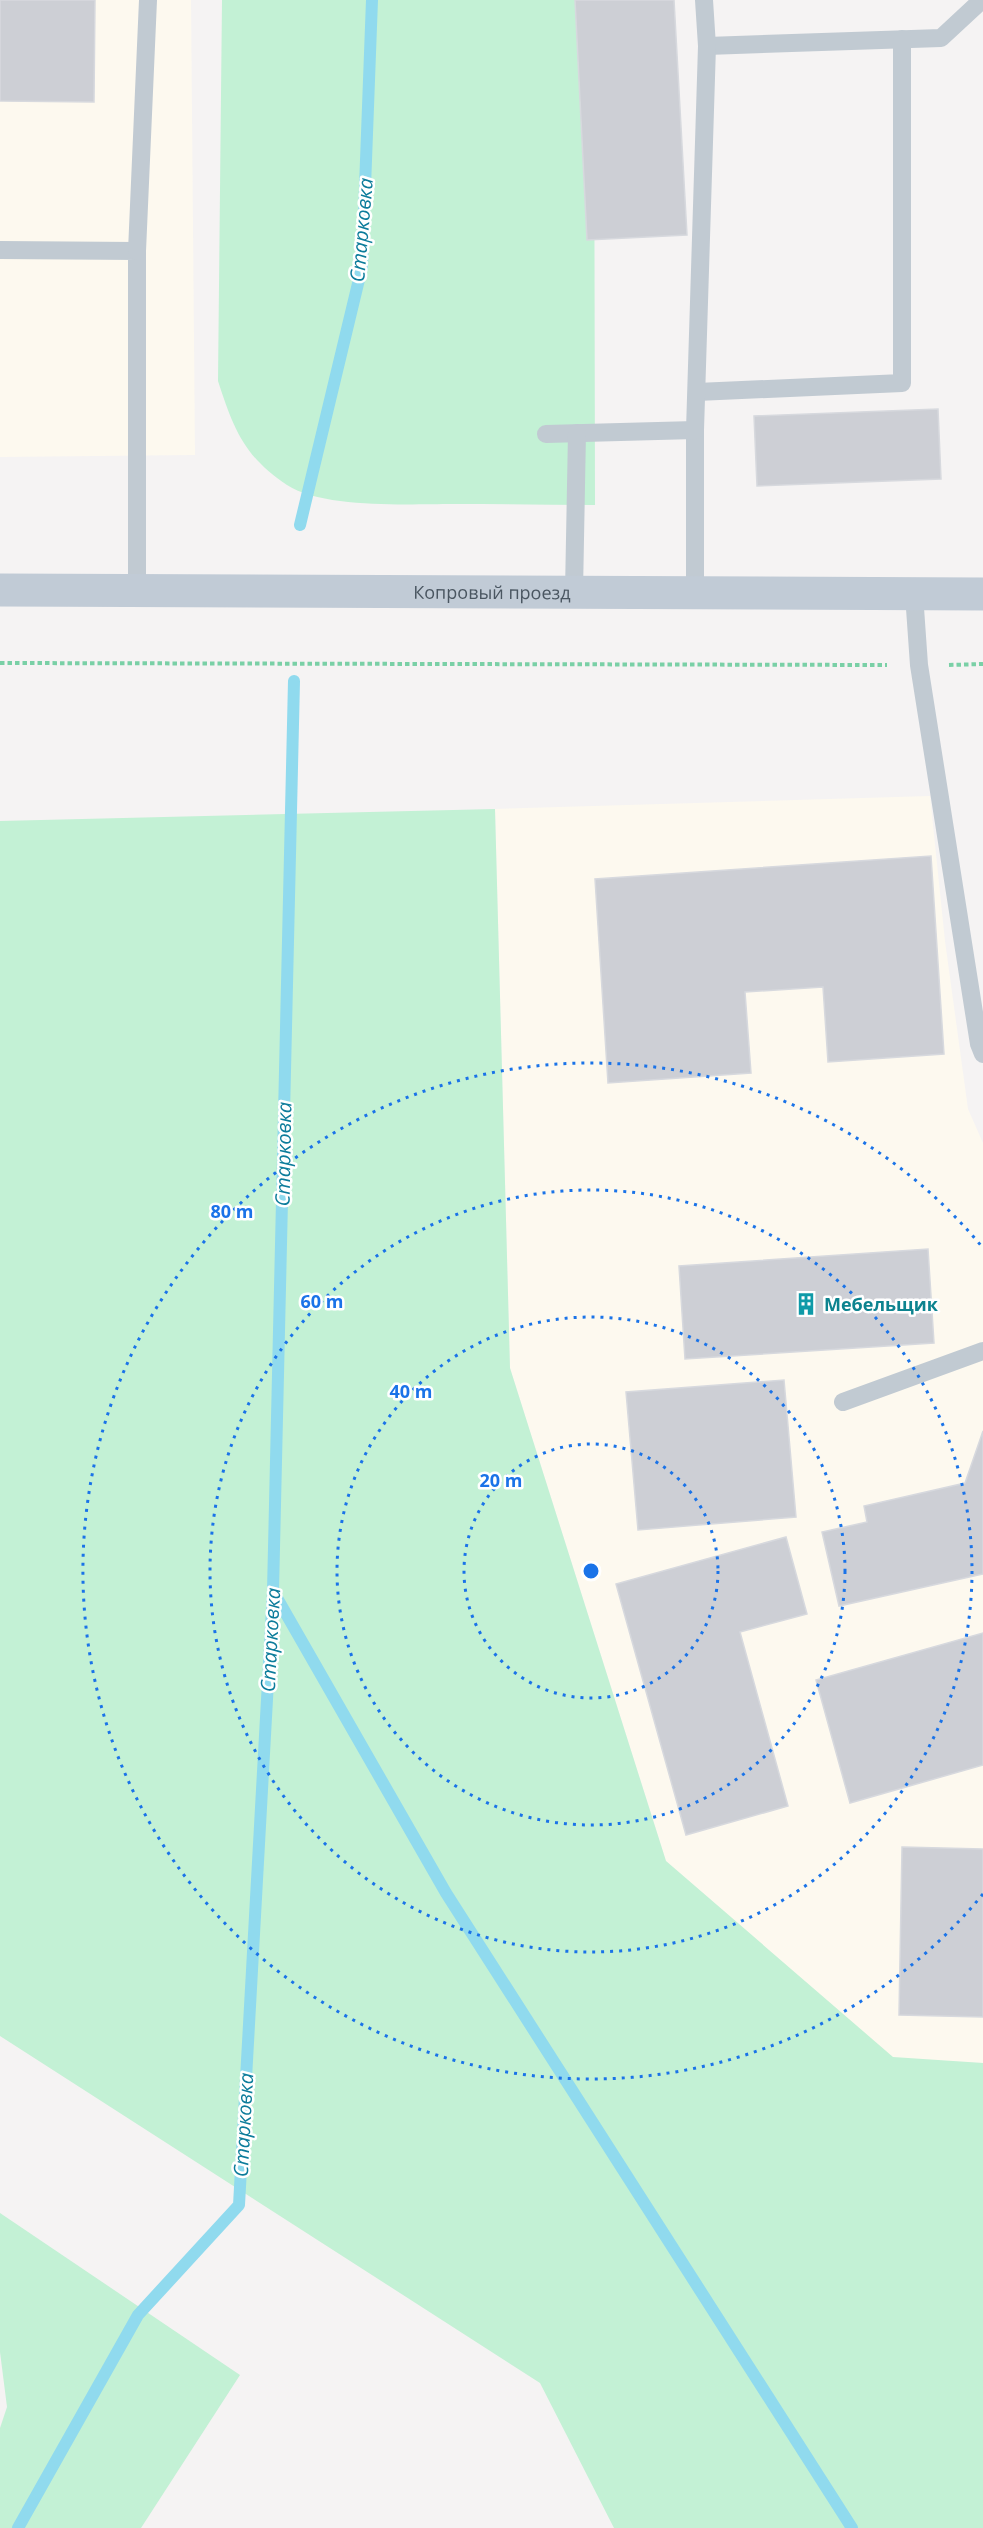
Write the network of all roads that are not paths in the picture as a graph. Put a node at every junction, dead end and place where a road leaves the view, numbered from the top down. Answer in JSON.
{"nodes":[{"id":1,"x":148,"y":0,"type":"edge"},
{"id":2,"x":704,"y":0,"type":"edge"},
{"id":3,"x":982,"y":0,"type":"edge"},
{"id":4,"x":902,"y":39,"type":"junction"},
{"id":5,"x":707,"y":46,"type":"junction"},
{"id":6,"x":0,"y":250,"type":"edge"},
{"id":7,"x":137,"y":251,"type":"junction"},
{"id":8,"x":697,"y":392,"type":"junction"},
{"id":9,"x":695,"y":430,"type":"junction"},
{"id":10,"x":577,"y":433,"type":"junction"},
{"id":11,"x":546,"y":434,"type":"dead end"},
{"id":12,"x":0,"y":590,"type":"edge"},
{"id":13,"x":137,"y":590,"type":"junction"},
{"id":14,"x":574,"y":592,"type":"junction"},
{"id":15,"x":695,"y":593,"type":"junction"},
{"id":16,"x":914,"y":594,"type":"junction"},
{"id":17,"x":983,"y":594,"type":"edge"},
{"id":18,"x":983,"y":1054,"type":"edge"},
{"id":19,"x":983,"y":1351,"type":"edge"},
{"id":20,"x":843,"y":1402,"type":"dead end"}],
"edges":[{"from":1,"to":7,"type":"lane"},
{"from":2,"to":5,"type":"lane"},
{"from":3,"to":4,"type":"lane"},
{"from":4,"to":5,"type":"lane"},
{"from":4,"to":8,"type":"lane"},
{"from":5,"to":8,"type":"lane"},
{"from":6,"to":7,"type":"lane"},
{"from":7,"to":13,"type":"lane"},
{"from":8,"to":9,"type":"lane"},
{"from":9,"to":10,"type":"lane"},
{"from":9,"to":15,"type":"lane"},
{"from":10,"to":11,"type":"lane"},
{"from":10,"to":14,"type":"lane"},
{"from":12,"to":13,"type":"main road","name":"Копровый проезд"},
{"from":13,"to":14,"type":"main road","name":"Копровый проезд"},
{"from":14,"to":15,"type":"main road","name":"Копровый проезд"},
{"from":15,"to":16,"type":"main road","name":"Копровый проезд"},
{"from":16,"to":17,"type":"main road","name":"Копровый проезд"},
{"from":16,"to":18,"type":"lane"},
{"from":19,"to":20,"type":"lane"}]}
